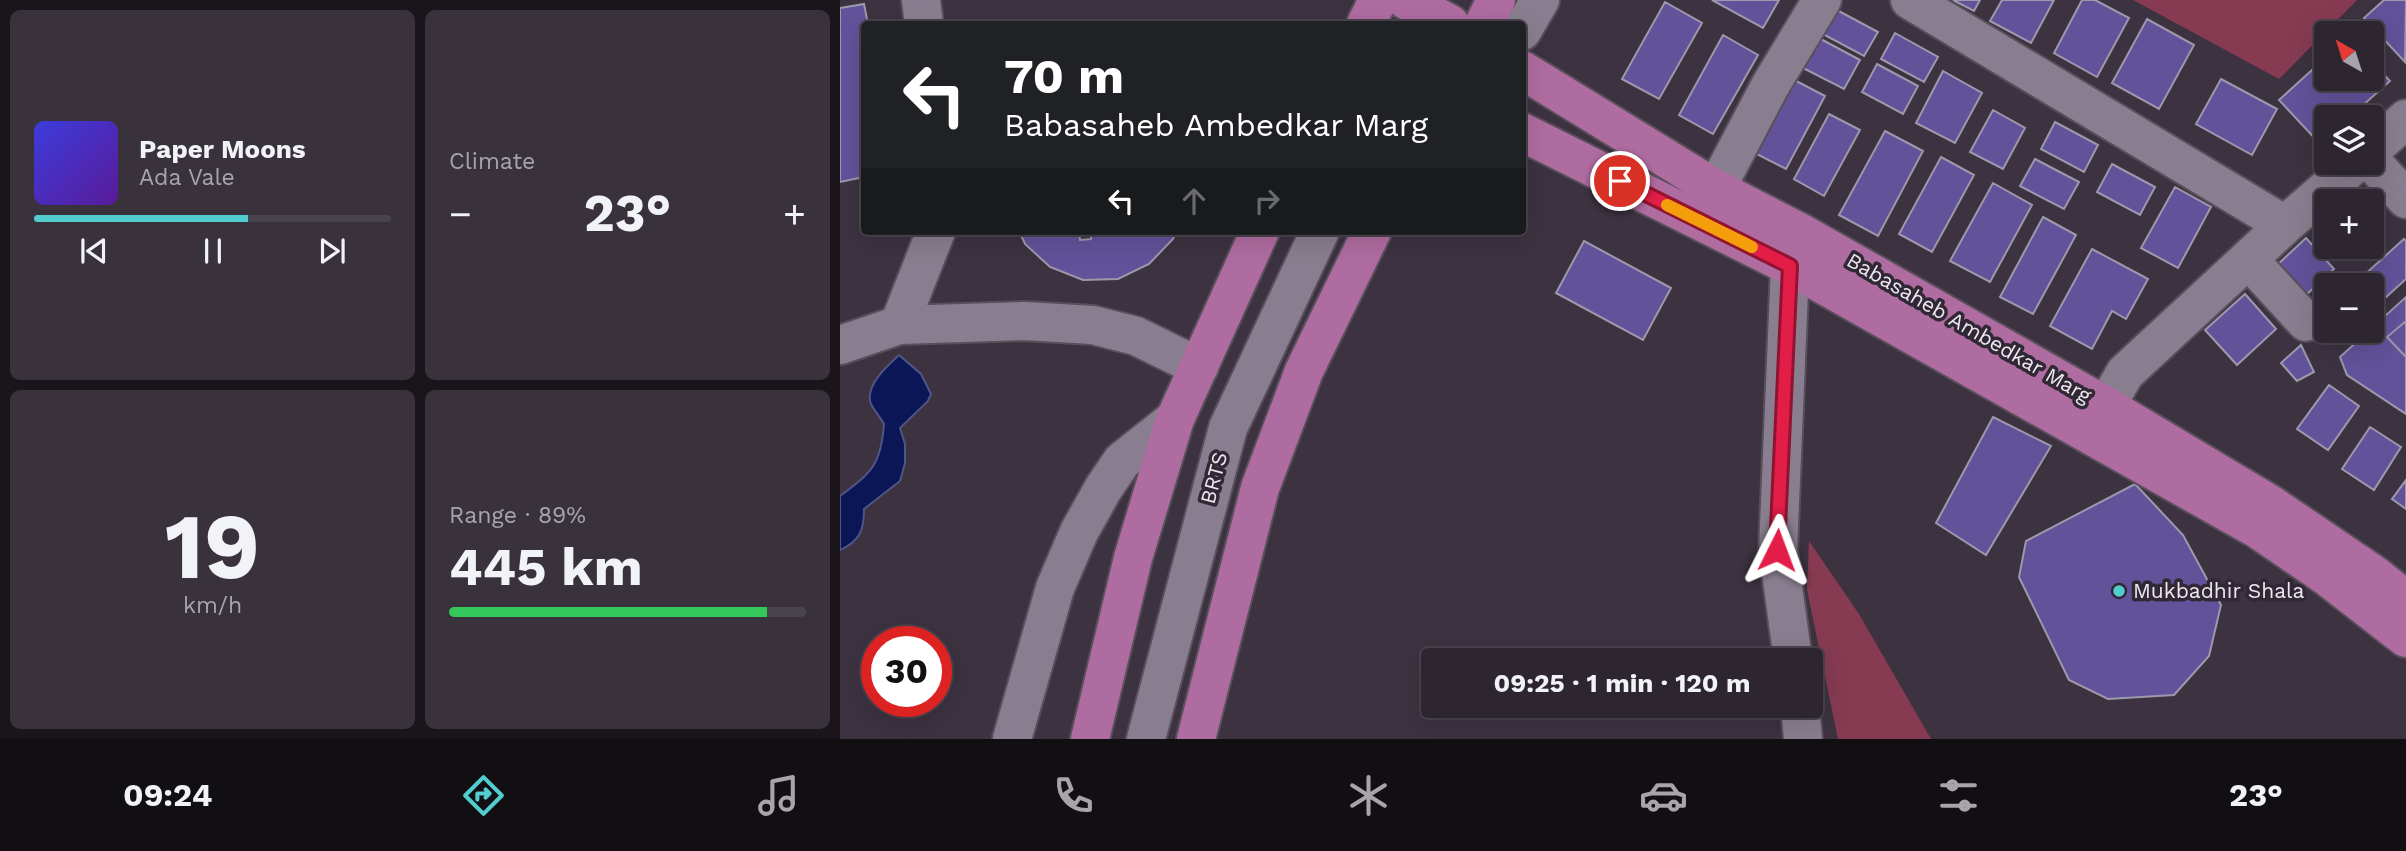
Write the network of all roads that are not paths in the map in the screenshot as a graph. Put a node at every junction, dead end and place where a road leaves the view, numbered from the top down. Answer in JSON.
{"nodes":[{"id":1,"x":921,"y":0,"type":"edge"},
{"id":2,"x":1378,"y":0,"type":"edge"},
{"id":3,"x":1496,"y":0,"type":"edge"},
{"id":4,"x":1540,"y":0,"type":"edge"},
{"id":5,"x":1822,"y":0,"type":"edge"},
{"id":6,"x":1910,"y":0,"type":"edge"},
{"id":7,"x":924,"y":21,"type":"edge"},
{"id":8,"x":1368,"y":21,"type":"edge"},
{"id":9,"x":1486,"y":21,"type":"edge"},
{"id":10,"x":1526,"y":24,"type":"edge"},
{"id":11,"x":1526,"y":72,"type":"edge"},
{"id":12,"x":2406,"y":119,"type":"edge"},
{"id":13,"x":1526,"y":134,"type":"edge"},
{"id":14,"x":2384,"y":138,"type":"edge"},
{"id":15,"x":2342,"y":175,"type":"edge"},
{"id":16,"x":2384,"y":175,"type":"edge"},
{"id":17,"x":1716,"y":189,"type":"junction"},
{"id":18,"x":2406,"y":199,"type":"edge"},
{"id":19,"x":2285,"y":225,"type":"junction"},
{"id":20,"x":934,"y":235,"type":"edge"},
{"id":21,"x":1259,"y":235,"type":"edge"},
{"id":22,"x":1318,"y":235,"type":"edge"},
{"id":23,"x":1370,"y":235,"type":"edge"},
{"id":24,"x":1796,"y":250,"type":"junction"},
{"id":25,"x":2248,"y":260,"type":"junction"},
{"id":26,"x":2306,"y":322,"type":"dead end"},
{"id":27,"x":899,"y":324,"type":"junction"},
{"id":28,"x":843,"y":339,"type":"edge"},
{"id":29,"x":1199,"y":367,"type":"junction"},
{"id":30,"x":1175,"y":419,"type":"junction"},
{"id":31,"x":2099,"y":421,"type":"junction"},
{"id":32,"x":2406,"y":600,"type":"edge"},
{"id":33,"x":2406,"y":638,"type":"edge"},
{"id":34,"x":1791,"y":648,"type":"edge"},
{"id":35,"x":1801,"y":718,"type":"edge"},
{"id":36,"x":1012,"y":739,"type":"edge"},
{"id":37,"x":1090,"y":739,"type":"edge"},
{"id":38,"x":1146,"y":739,"type":"edge"},
{"id":39,"x":1196,"y":739,"type":"edge"},
{"id":40,"x":1802,"y":739,"type":"edge"}],
"edges":[{"from":1,"to":7,"type":"street"},
{"from":2,"to":8,"type":"main road"},
{"from":3,"to":9,"type":"main road"},
{"from":4,"to":10,"type":"street"},
{"from":5,"to":17,"type":"street"},
{"from":6,"to":19,"type":"street"},
{"from":11,"to":17,"type":"main road","name":"Babasaheb Ambedkar Marg"},
{"from":12,"to":14,"type":"street"},
{"from":13,"to":24,"type":"main road","name":"Babasaheb Ambedkar Marg"},
{"from":15,"to":19,"type":"street"},
{"from":16,"to":18,"type":"street"},
{"from":17,"to":24,"type":"main road","name":"Babasaheb Ambedkar Marg"},
{"from":19,"to":25,"type":"street"},
{"from":20,"to":27,"type":"street"},
{"from":21,"to":29,"type":"main road"},
{"from":22,"to":38,"type":"street","name":"BRTS"},
{"from":23,"to":39,"type":"main road"},
{"from":24,"to":31,"type":"main road","name":"Babasaheb Ambedkar Marg"},
{"from":24,"to":34,"type":"street"},
{"from":25,"to":26,"type":"street"},
{"from":25,"to":31,"type":"street"},
{"from":27,"to":28,"type":"street"},
{"from":27,"to":29,"type":"street"},
{"from":29,"to":30,"type":"main road"},
{"from":30,"to":36,"type":"street"},
{"from":30,"to":37,"type":"main road"},
{"from":31,"to":32,"type":"main road","name":"Babasaheb Ambedkar Marg"},
{"from":31,"to":33,"type":"main road","name":"Babasaheb Ambedkar Marg"},
{"from":35,"to":40,"type":"street"}]}
